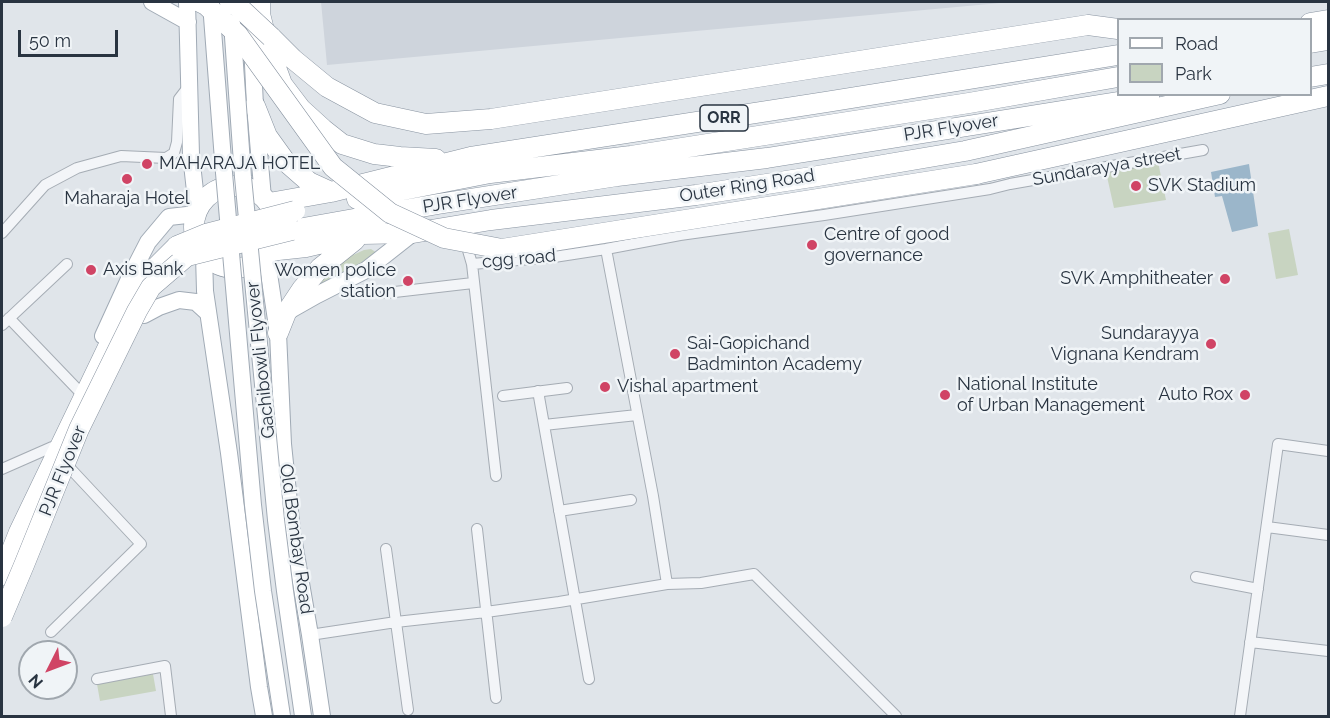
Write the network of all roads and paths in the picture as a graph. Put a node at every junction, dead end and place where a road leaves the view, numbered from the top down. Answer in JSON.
{"nodes":[{"id":1,"x":152,"y":2,"type":"edge"},
{"id":2,"x":187,"y":2,"type":"edge"},
{"id":3,"x":200,"y":2,"type":"edge"},
{"id":4,"x":211,"y":2,"type":"edge"},
{"id":5,"x":230,"y":2,"type":"edge"},
{"id":6,"x":250,"y":2,"type":"edge"},
{"id":7,"x":260,"y":2,"type":"edge"},
{"id":8,"x":1329,"y":20,"type":"edge"},
{"id":9,"x":188,"y":22,"type":"junction"},
{"id":10,"x":1312,"y":23,"type":"edge"},
{"id":11,"x":1117,"y":29,"type":"edge"},
{"id":12,"x":1329,"y":40,"type":"edge"},
{"id":13,"x":1312,"y":44,"type":"edge"},
{"id":14,"x":1117,"y":55,"type":"edge"},
{"id":15,"x":1329,"y":60,"type":"edge"},
{"id":16,"x":1312,"y":63,"type":"edge"},
{"id":17,"x":1329,"y":74,"type":"edge"},
{"id":18,"x":1117,"y":77,"type":"edge"},
{"id":19,"x":1312,"y":77,"type":"edge"},
{"id":20,"x":189,"y":86,"type":"junction"},
{"id":21,"x":1151,"y":96,"type":"edge"},
{"id":22,"x":1211,"y":96,"type":"edge"},
{"id":23,"x":1329,"y":96,"type":"edge"},
{"id":24,"x":255,"y":106,"type":"junction"},
{"id":25,"x":1203,"y":150,"type":"dead end"},
{"id":26,"x":471,"y":157,"type":"junction"},
{"id":27,"x":331,"y":192,"type":"junction"},
{"id":28,"x":266,"y":200,"type":"junction"},
{"id":29,"x":197,"y":212,"type":"junction"},
{"id":30,"x":13,"y":221,"type":"junction"},
{"id":31,"x":2,"y":224,"type":"edge"},
{"id":32,"x":460,"y":225,"type":"junction"},
{"id":33,"x":2,"y":233,"type":"edge"},
{"id":34,"x":413,"y":233,"type":"junction"},
{"id":35,"x":362,"y":234,"type":"junction"},
{"id":36,"x":606,"y":249,"type":"junction"},
{"id":37,"x":268,"y":253,"type":"junction"},
{"id":38,"x":203,"y":254,"type":"junction"},
{"id":39,"x":67,"y":264,"type":"dead end"},
{"id":40,"x":472,"y":264,"type":"junction"},
{"id":41,"x":473,"y":283,"type":"junction"},
{"id":42,"x":386,"y":294,"type":"dead end"},
{"id":43,"x":208,"y":313,"type":"junction"},
{"id":44,"x":286,"y":313,"type":"junction"},
{"id":45,"x":144,"y":315,"type":"junction"},
{"id":46,"x":5,"y":322,"type":"edge"},
{"id":47,"x":278,"y":333,"type":"junction"},
{"id":48,"x":567,"y":388,"type":"dead end"},
{"id":49,"x":79,"y":391,"type":"junction"},
{"id":50,"x":538,"y":391,"type":"junction"},
{"id":51,"x":503,"y":396,"type":"dead end"},
{"id":52,"x":637,"y":415,"type":"junction"},
{"id":53,"x":544,"y":425,"type":"junction"},
{"id":54,"x":283,"y":444,"type":"junction"},
{"id":55,"x":52,"y":447,"type":"junction"},
{"id":56,"x":1329,"y":451,"type":"edge"},
{"id":57,"x":229,"y":453,"type":"junction"},
{"id":58,"x":68,"y":466,"type":"junction"},
{"id":59,"x":2,"y":469,"type":"edge"},
{"id":60,"x":496,"y":476,"type":"dead end"},
{"id":61,"x":631,"y":500,"type":"dead end"},
{"id":62,"x":559,"y":511,"type":"junction"},
{"id":63,"x":1267,"y":527,"type":"junction"},
{"id":64,"x":477,"y":529,"type":"dead end"},
{"id":65,"x":1329,"y":535,"type":"edge"},
{"id":66,"x":386,"y":549,"type":"dead end"},
{"id":67,"x":2,"y":552,"type":"edge"},
{"id":68,"x":2,"y":575,"type":"edge"},
{"id":69,"x":1196,"y":577,"type":"dead end"},
{"id":70,"x":667,"y":584,"type":"junction"},
{"id":71,"x":1258,"y":589,"type":"junction"},
{"id":72,"x":575,"y":600,"type":"junction"},
{"id":73,"x":486,"y":612,"type":"junction"},
{"id":74,"x":2,"y":615,"type":"edge"},
{"id":75,"x":396,"y":622,"type":"junction"},
{"id":76,"x":51,"y":632,"type":"dead end"},
{"id":77,"x":310,"y":635,"type":"junction"},
{"id":78,"x":1250,"y":642,"type":"junction"},
{"id":79,"x":1329,"y":651,"type":"edge"},
{"id":80,"x":97,"y":679,"type":"dead end"},
{"id":81,"x":589,"y":679,"type":"dead end"},
{"id":82,"x":496,"y":698,"type":"dead end"},
{"id":83,"x":408,"y":710,"type":"dead end"},
{"id":84,"x":260,"y":716,"type":"edge"},
{"id":85,"x":171,"y":717,"type":"edge"},
{"id":86,"x":282,"y":717,"type":"edge"},
{"id":87,"x":303,"y":717,"type":"edge"},
{"id":88,"x":321,"y":717,"type":"edge"},
{"id":89,"x":896,"y":717,"type":"edge"},
{"id":90,"x":1240,"y":717,"type":"edge"}],
"edges":[{"from":1,"to":9,"type":"main road"},
{"from":2,"to":9,"type":"main road"},
{"from":3,"to":23,"type":"highway","bridge":true},
{"from":4,"to":86,"type":"main road","name":"Gachibowli Flyover","bridge":true},
{"from":5,"to":11,"type":"highway","bridge":true},
{"from":5,"to":87,"type":"main road","name":"Gachibowli Flyover","bridge":true},
{"from":6,"to":24,"type":"main road"},
{"from":7,"to":26,"type":"highway"},
{"from":8,"to":10,"type":"highway"},
{"from":9,"to":20,"type":"main road"},
{"from":12,"to":13,"type":"highway"},
{"from":14,"to":26,"type":"highway","number":"ORR"},
{"from":15,"to":16,"type":"highway"},
{"from":17,"to":19,"type":"highway"},
{"from":18,"to":68,"type":"highway","name":"PJR Flyover","bridge":true},
{"from":20,"to":29,"type":"main road"},
{"from":20,"to":30,"type":"street"},
{"from":21,"to":74,"type":"highway","name":"PJR Flyover","bridge":true},
{"from":22,"to":32,"type":"highway","name":"Outer Ring Road"},
{"from":24,"to":27,"type":"highway"},
{"from":24,"to":28,"type":"main road"},
{"from":25,"to":36,"type":"street","name":"Sundarayya street"},
{"from":26,"to":27,"type":"highway","number":"ORR"},
{"from":27,"to":28,"type":"highway","number":"ORR"},
{"from":28,"to":29,"type":"highway"},
{"from":28,"to":37,"type":"highway"},
{"from":29,"to":38,"type":"highway"},
{"from":29,"to":49,"type":"main road"},
{"from":30,"to":31,"type":"street"},
{"from":30,"to":33,"type":"street"},
{"from":32,"to":34,"type":"highway","name":"Outer Ring Road"},
{"from":32,"to":40,"type":"street","name":"cgg road"},
{"from":34,"to":35,"type":"highway","name":"Outer Ring Road"},
{"from":34,"to":44,"type":"main road"},
{"from":35,"to":37,"type":"highway","name":"Outer Ring Road"},
{"from":35,"to":44,"type":"highway"},
{"from":36,"to":40,"type":"street","name":"cgg road"},
{"from":36,"to":52,"type":"street"},
{"from":37,"to":38,"type":"highway"},
{"from":37,"to":47,"type":"main road","name":"Old Bombay Road"},
{"from":38,"to":43,"type":"main road"},
{"from":38,"to":45,"type":"main road"},
{"from":39,"to":46,"type":"street"},
{"from":40,"to":41,"type":"street"},
{"from":41,"to":42,"type":"street"},
{"from":41,"to":60,"type":"street"},
{"from":43,"to":45,"type":"main road"},
{"from":43,"to":57,"type":"main road"},
{"from":44,"to":47,"type":"highway"},
{"from":45,"to":58,"type":"main road"},
{"from":46,"to":49,"type":"street"},
{"from":47,"to":54,"type":"main road","name":"Old Bombay Road"},
{"from":48,"to":50,"type":"street"},
{"from":49,"to":55,"type":"main road"},
{"from":50,"to":51,"type":"street"},
{"from":50,"to":53,"type":"street"},
{"from":52,"to":53,"type":"street"},
{"from":52,"to":70,"type":"street"},
{"from":53,"to":62,"type":"street"},
{"from":54,"to":57,"type":"main road"},
{"from":54,"to":77,"type":"main road","name":"Old Bombay Road"},
{"from":55,"to":59,"type":"street"},
{"from":55,"to":67,"type":"main road"},
{"from":56,"to":63,"type":"street"},
{"from":57,"to":84,"type":"main road"},
{"from":58,"to":74,"type":"main road"},
{"from":58,"to":76,"type":"street"},
{"from":61,"to":62,"type":"street"},
{"from":62,"to":72,"type":"street"},
{"from":63,"to":65,"type":"street"},
{"from":63,"to":71,"type":"street"},
{"from":64,"to":73,"type":"street"},
{"from":66,"to":75,"type":"street"},
{"from":69,"to":71,"type":"street"},
{"from":70,"to":72,"type":"street"},
{"from":70,"to":89,"type":"street"},
{"from":71,"to":78,"type":"street"},
{"from":72,"to":73,"type":"street"},
{"from":72,"to":81,"type":"street"},
{"from":73,"to":75,"type":"street"},
{"from":73,"to":82,"type":"street"},
{"from":75,"to":77,"type":"street"},
{"from":75,"to":83,"type":"street"},
{"from":77,"to":88,"type":"main road","name":"Old Bombay Road"},
{"from":78,"to":79,"type":"street"},
{"from":78,"to":90,"type":"street"},
{"from":80,"to":85,"type":"street"}]}
